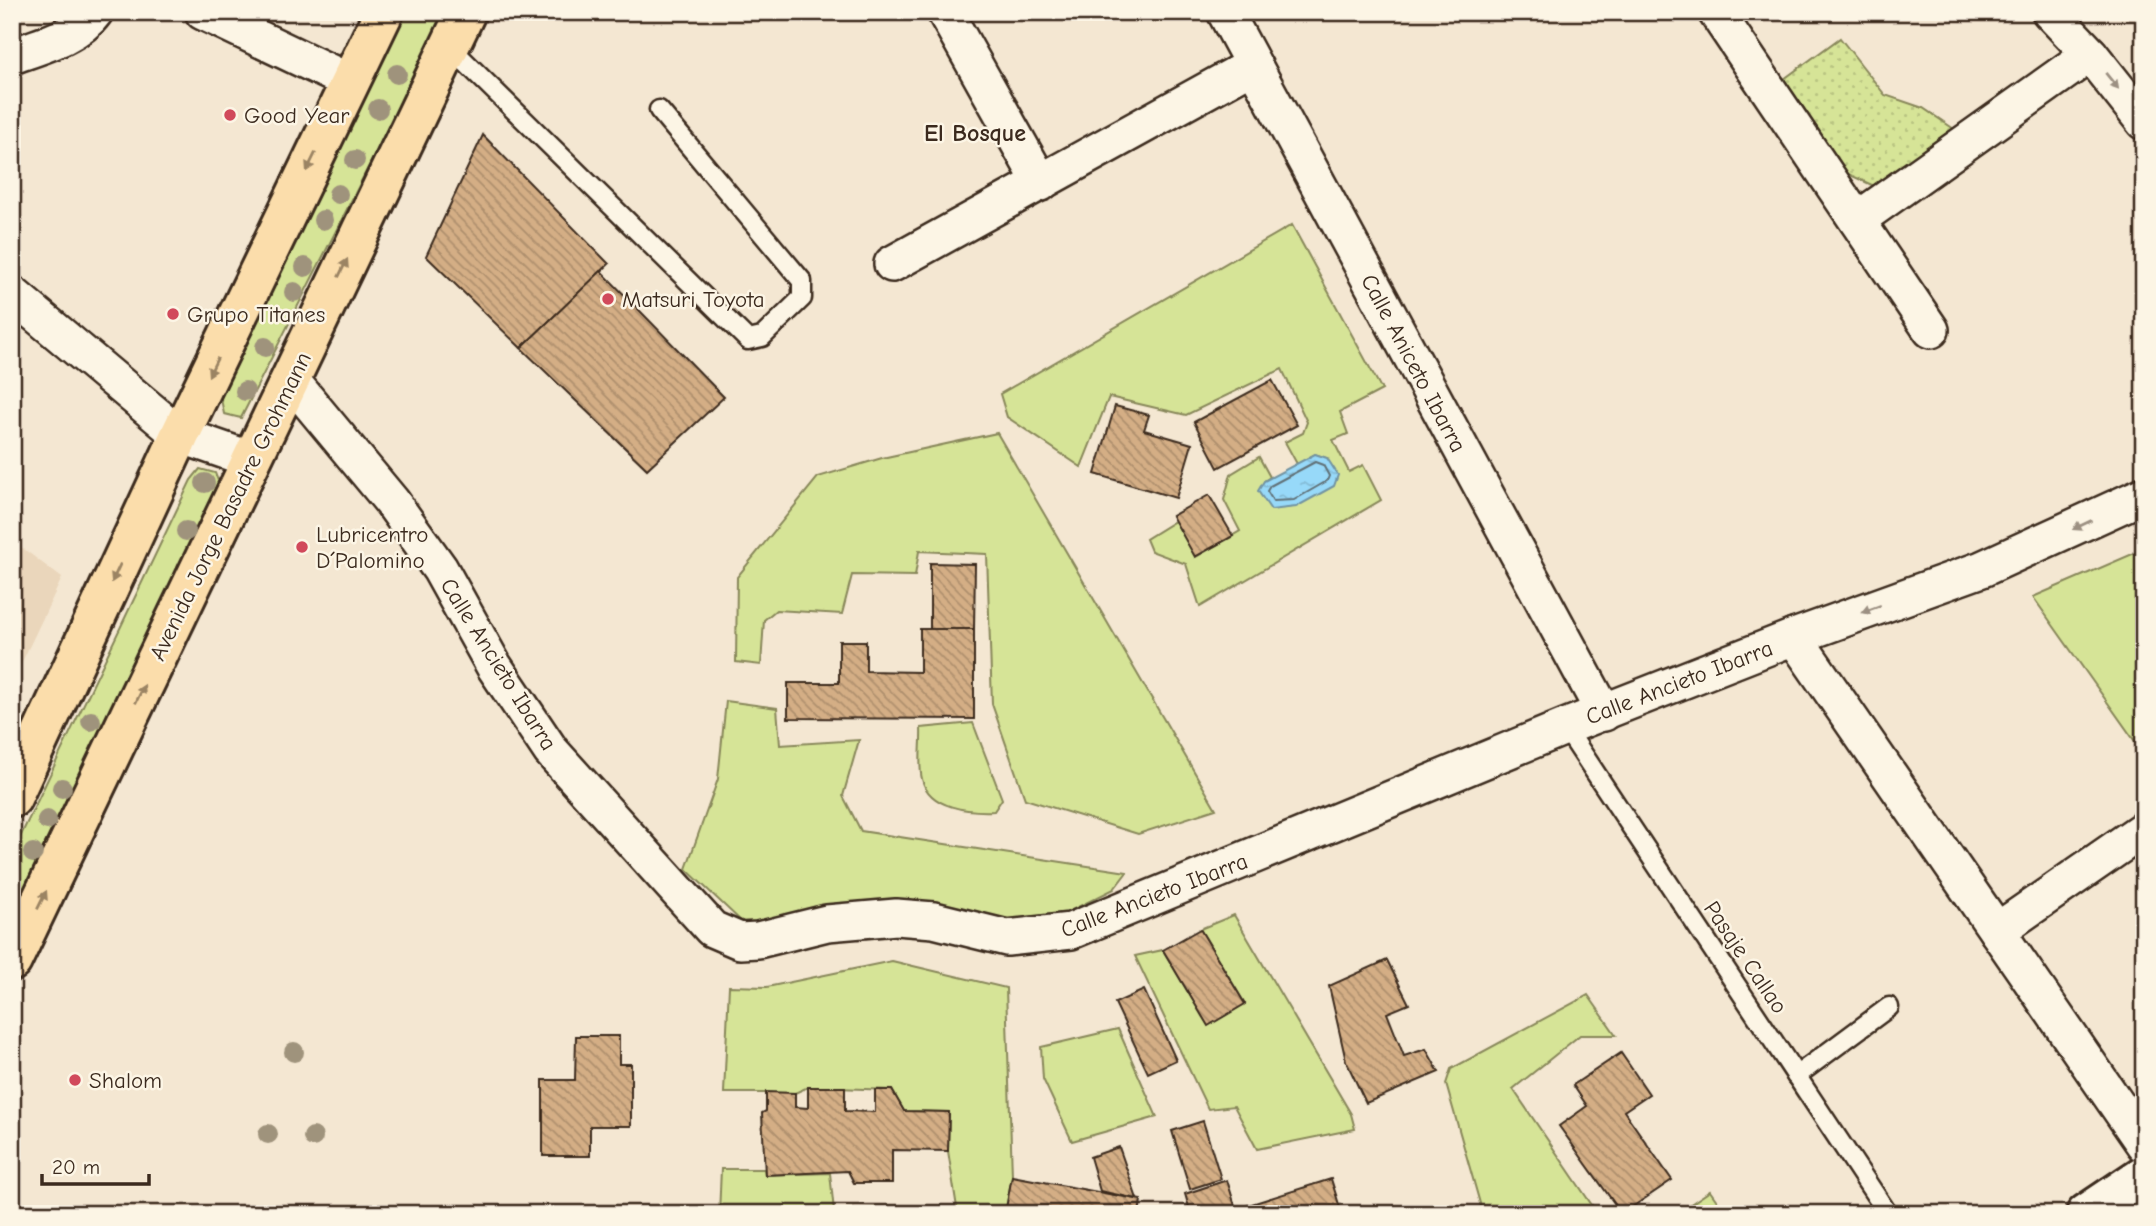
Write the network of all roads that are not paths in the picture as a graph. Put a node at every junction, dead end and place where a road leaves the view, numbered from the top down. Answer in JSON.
{"nodes":[{"id":1,"x":95,"y":12,"type":"edge"},
{"id":2,"x":203,"y":12,"type":"edge"},
{"id":3,"x":384,"y":12,"type":"edge"},
{"id":4,"x":466,"y":12,"type":"edge"},
{"id":5,"x":945,"y":12,"type":"edge"},
{"id":6,"x":1225,"y":12,"type":"edge"},
{"id":7,"x":1716,"y":12,"type":"edge"},
{"id":8,"x":2050,"y":12,"type":"edge"},
{"id":9,"x":449,"y":46,"type":"junction"},
{"id":10,"x":2090,"y":54,"type":"junction"},
{"id":11,"x":12,"y":55,"type":"edge"},
{"id":12,"x":1253,"y":65,"type":"junction"},
{"id":13,"x":350,"y":82,"type":"junction"},
{"id":14,"x":659,"y":110,"type":"dead end"},
{"id":15,"x":2144,"y":122,"type":"edge"},
{"id":16,"x":1041,"y":183,"type":"junction"},
{"id":17,"x":1857,"y":220,"type":"junction"},
{"id":18,"x":892,"y":264,"type":"dead end"},
{"id":19,"x":12,"y":294,"type":"edge"},
{"id":20,"x":1931,"y":330,"type":"dead end"},
{"id":21,"x":290,"y":379,"type":"junction"},
{"id":22,"x":180,"y":435,"type":"junction"},
{"id":23,"x":252,"y":460,"type":"junction"},
{"id":24,"x":2144,"y":495,"type":"edge"},
{"id":25,"x":1794,"y":637,"type":"junction"},
{"id":26,"x":1604,"y":713,"type":"junction"},
{"id":27,"x":1565,"y":727,"type":"junction"},
{"id":28,"x":12,"y":798,"type":"edge"},
{"id":29,"x":2144,"y":829,"type":"edge"},
{"id":30,"x":1997,"y":931,"type":"junction"},
{"id":31,"x":12,"y":961,"type":"edge"},
{"id":32,"x":1889,"y":1007,"type":"dead end"},
{"id":33,"x":1796,"y":1076,"type":"junction"},
{"id":34,"x":2144,"y":1144,"type":"edge"},
{"id":35,"x":2144,"y":1175,"type":"edge"},
{"id":36,"x":1888,"y":1214,"type":"edge"},
{"id":37,"x":2086,"y":1214,"type":"edge"}],
"edges":[{"from":1,"to":11,"type":"street"},
{"from":2,"to":13,"type":"street"},
{"from":3,"to":13,"type":"highway"},
{"from":4,"to":9,"type":"highway","name":"Avenida Jorge Basadre Grohmann"},
{"from":5,"to":16,"type":"street"},
{"from":6,"to":12,"type":"street","name":"Calle Aniceto Ibarra"},
{"from":7,"to":17,"type":"street"},
{"from":8,"to":10,"type":"street"},
{"from":9,"to":14,"type":"lane"},
{"from":21,"to":9,"type":"highway","name":"Avenida Jorge Basadre Grohmann","one_way":true},
{"from":10,"to":15,"type":"street","one_way":true},
{"from":10,"to":17,"type":"street"},
{"from":12,"to":16,"type":"street"},
{"from":12,"to":26,"type":"street","name":"Calle Aniceto Ibarra"},
{"from":13,"to":22,"type":"highway","one_way":true},
{"from":16,"to":18,"type":"street"},
{"from":17,"to":20,"type":"street"},
{"from":19,"to":22,"type":"street"},
{"from":21,"to":23,"type":"highway","name":"Avenida Jorge Basadre Grohmann"},
{"from":21,"to":27,"type":"street","name":"Calle Ancieto Ibarra"},
{"from":22,"to":23,"type":"street"},
{"from":22,"to":28,"type":"highway","one_way":true},
{"from":31,"to":23,"type":"highway","name":"Avenida Jorge Basadre Grohmann","one_way":true},
{"from":24,"to":25,"type":"street","name":"Calle Ancieto Ibarra","one_way":true},
{"from":25,"to":26,"type":"street","name":"Calle Ancieto Ibarra"},
{"from":25,"to":30,"type":"street"},
{"from":26,"to":27,"type":"street","name":"Calle Ancieto Ibarra"},
{"from":27,"to":33,"type":"lane","name":"Pasaje Callao"},
{"from":29,"to":30,"type":"street"},
{"from":30,"to":34,"type":"street"},
{"from":32,"to":33,"type":"lane"},
{"from":33,"to":36,"type":"lane","name":"Pasaje Callao"},
{"from":35,"to":37,"type":"street"}]}
